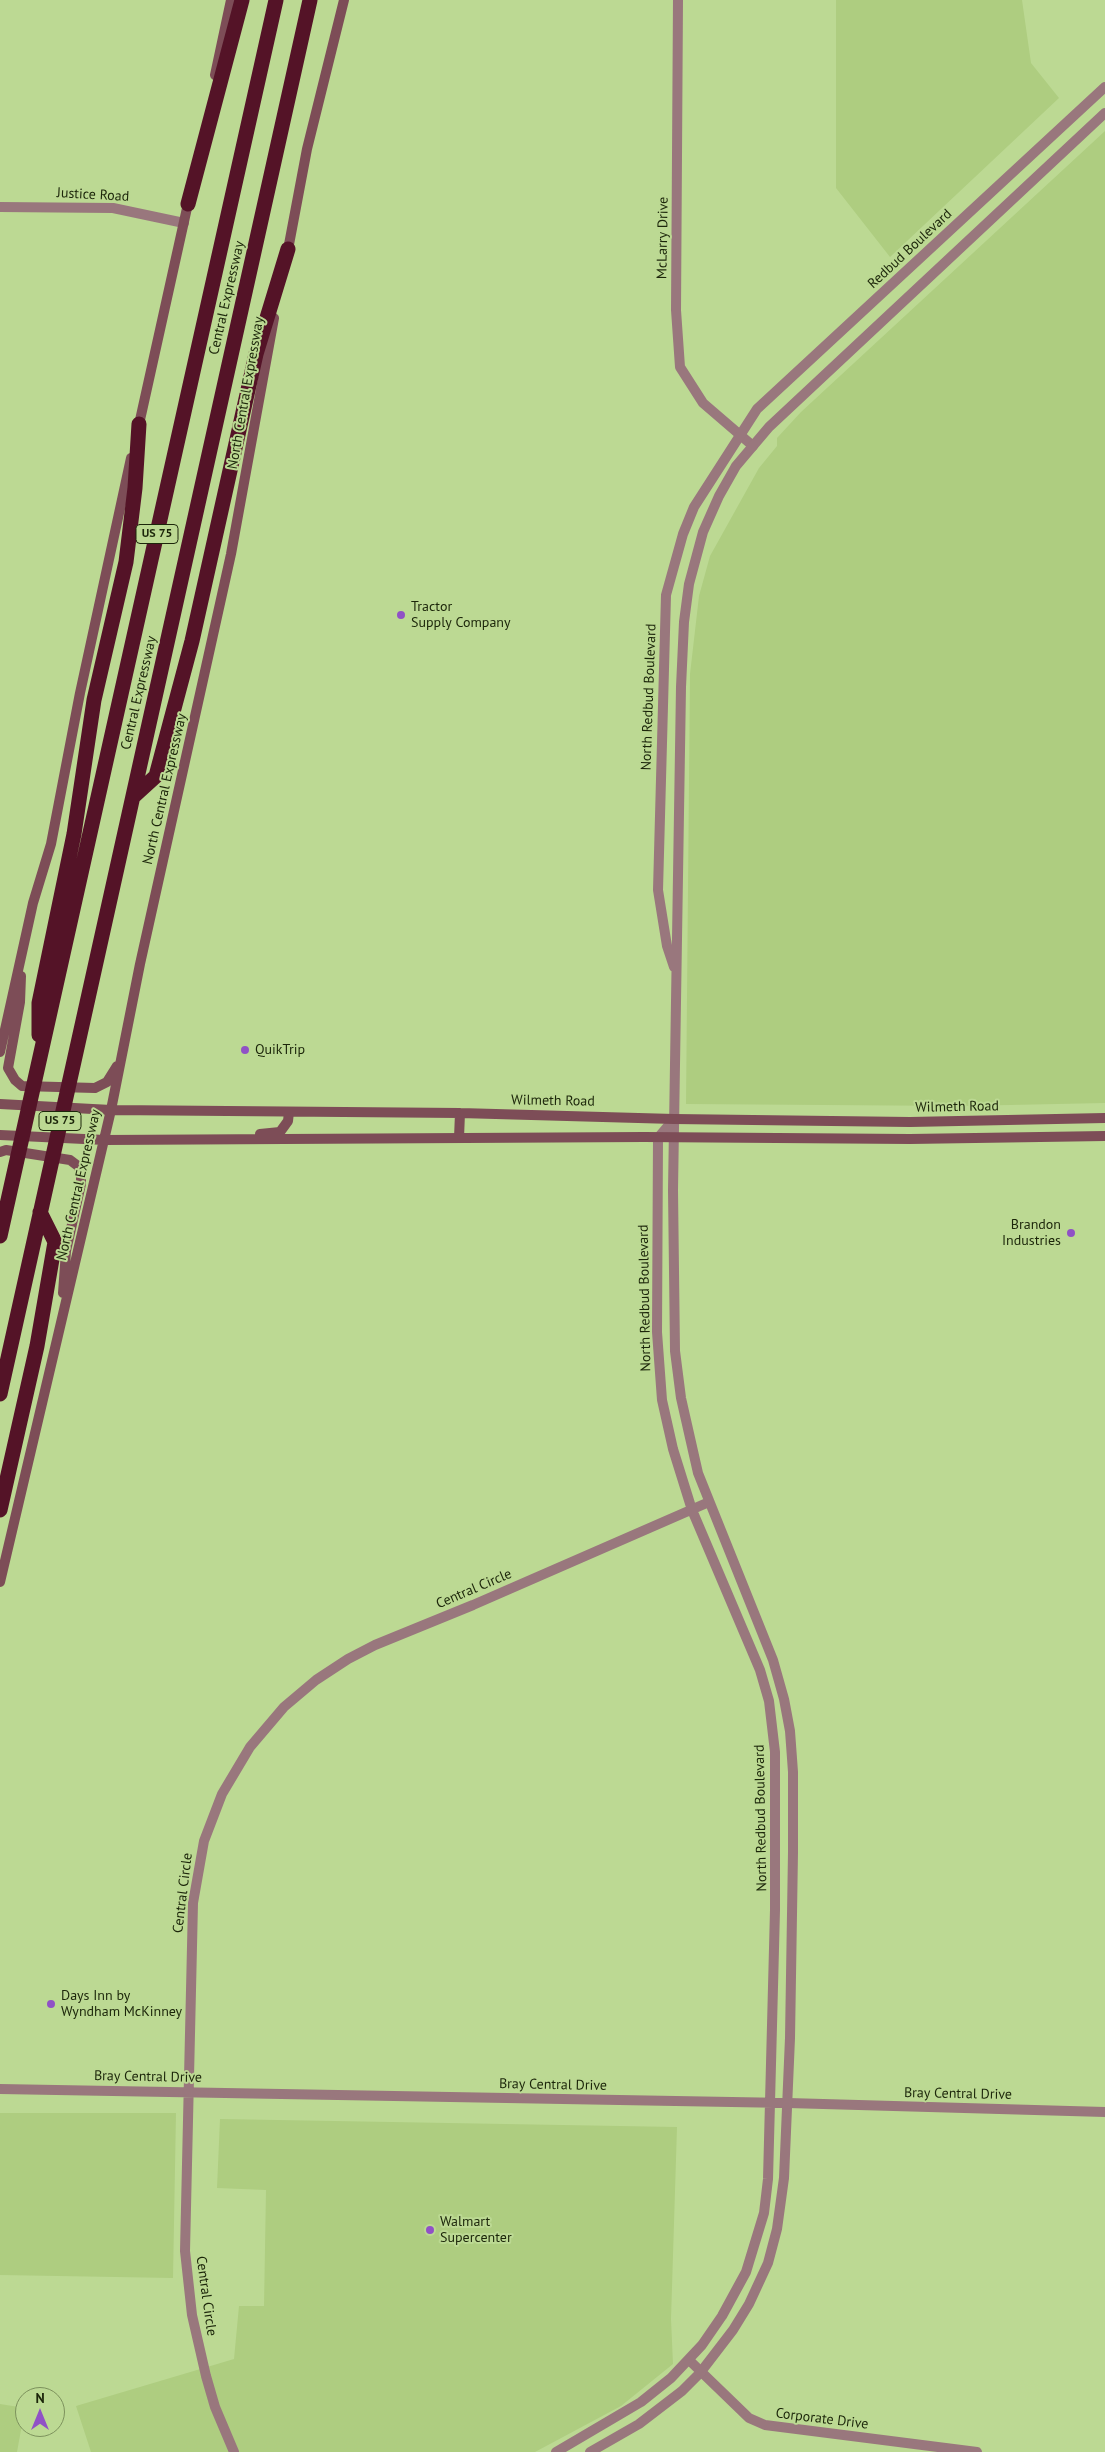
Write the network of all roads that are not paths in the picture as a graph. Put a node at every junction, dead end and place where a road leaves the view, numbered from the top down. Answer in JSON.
{"nodes":[{"id":1,"x":231,"y":0,"type":"edge"},
{"id":2,"x":242,"y":0,"type":"edge"},
{"id":3,"x":276,"y":0,"type":"edge"},
{"id":4,"x":310,"y":0,"type":"edge"},
{"id":5,"x":344,"y":0,"type":"edge"},
{"id":6,"x":678,"y":0,"type":"edge"},
{"id":7,"x":1105,"y":87,"type":"edge"},
{"id":8,"x":1105,"y":114,"type":"edge"},
{"id":9,"x":1067,"y":123,"type":"junction"},
{"id":10,"x":1080,"y":137,"type":"junction"},
{"id":11,"x":188,"y":204,"type":"junction"},
{"id":12,"x":0,"y":207,"type":"edge"},
{"id":13,"x":184,"y":223,"type":"junction"},
{"id":14,"x":288,"y":249,"type":"junction"},
{"id":15,"x":139,"y":424,"type":"junction"},
{"id":16,"x":739,"y":435,"type":"junction"},
{"id":17,"x":753,"y":446,"type":"junction"},
{"id":18,"x":133,"y":797,"type":"junction"},
{"id":19,"x":21,"y":950,"type":"junction"},
{"id":20,"x":677,"y":975,"type":"junction"},
{"id":21,"x":0,"y":1052,"type":"edge"},
{"id":22,"x":120,"y":1062,"type":"junction"},
{"id":23,"x":39,"y":1069,"type":"junction"},
{"id":24,"x":0,"y":1104,"type":"edge"},
{"id":25,"x":111,"y":1110,"type":"junction"},
{"id":26,"x":289,"y":1112,"type":"junction"},
{"id":27,"x":460,"y":1113,"type":"junction"},
{"id":28,"x":1105,"y":1118,"type":"edge"},
{"id":29,"x":674,"y":1119,"type":"junction"},
{"id":30,"x":1088,"y":1119,"type":"junction"},
{"id":31,"x":0,"y":1135,"type":"edge"},
{"id":32,"x":1088,"y":1136,"type":"junction"},
{"id":33,"x":1105,"y":1136,"type":"edge"},
{"id":34,"x":459,"y":1138,"type":"junction"},
{"id":35,"x":658,"y":1138,"type":"junction"},
{"id":36,"x":674,"y":1138,"type":"junction"},
{"id":37,"x":172,"y":1139,"type":"junction"},
{"id":38,"x":104,"y":1140,"type":"junction"},
{"id":39,"x":0,"y":1152,"type":"edge"},
{"id":40,"x":40,"y":1212,"type":"junction"},
{"id":41,"x":0,"y":1236,"type":"edge"},
{"id":42,"x":61,"y":1319,"type":"junction"},
{"id":43,"x":0,"y":1394,"type":"edge"},
{"id":44,"x":709,"y":1502,"type":"junction"},
{"id":45,"x":0,"y":1510,"type":"edge"},
{"id":46,"x":692,"y":1510,"type":"junction"},
{"id":47,"x":0,"y":1582,"type":"edge"},
{"id":48,"x":786,"y":1710,"type":"junction"},
{"id":49,"x":771,"y":1713,"type":"junction"},
{"id":50,"x":775,"y":1920,"type":"junction"},
{"id":51,"x":792,"y":1921,"type":"junction"},
{"id":52,"x":0,"y":2089,"type":"edge"},
{"id":53,"x":188,"y":2091,"type":"junction"},
{"id":54,"x":771,"y":2103,"type":"junction"},
{"id":55,"x":788,"y":2103,"type":"junction"},
{"id":56,"x":1105,"y":2112,"type":"edge"},
{"id":57,"x":689,"y":2360,"type":"junction"},
{"id":58,"x":700,"y":2373,"type":"junction"},
{"id":59,"x":234,"y":2452,"type":"edge"},
{"id":60,"x":556,"y":2452,"type":"edge"},
{"id":61,"x":590,"y":2452,"type":"edge"},
{"id":62,"x":977,"y":2452,"type":"edge"}],
"edges":[{"from":1,"to":11,"type":"main road"},
{"from":2,"to":11,"type":"highway"},
{"from":3,"to":23,"type":"highway","name":"Central Expressway","number":"US 75"},
{"from":4,"to":18,"type":"highway","name":"Central Expressway","number":"US 75"},
{"from":5,"to":14,"type":"main road","name":"North Central Expressway"},
{"from":6,"to":16,"type":"street","name":"McLarry Drive"},
{"from":7,"to":9,"type":"street","name":"Redbud Boulevard"},
{"from":8,"to":10,"type":"street"},
{"from":9,"to":10,"type":"street"},
{"from":9,"to":16,"type":"street","name":"Redbud Boulevard"},
{"from":10,"to":17,"type":"street"},
{"from":11,"to":13,"type":"main road"},
{"from":12,"to":13,"type":"street","name":"Justice Road"},
{"from":13,"to":15,"type":"main road"},
{"from":14,"to":18,"type":"highway"},
{"from":14,"to":22,"type":"main road","name":"North Central Expressway"},
{"from":15,"to":19,"type":"main road"},
{"from":15,"to":23,"type":"highway"},
{"from":16,"to":17,"type":"street","name":"McLarry Drive"},
{"from":16,"to":20,"type":"street","name":"North Redbud Boulevard"},
{"from":17,"to":20,"type":"street","name":"North Redbud Boulevard"},
{"from":18,"to":40,"type":"highway","name":"Central Expressway","number":"US 75"},
{"from":19,"to":21,"type":"main road"},
{"from":19,"to":22,"type":"main road"},
{"from":20,"to":29,"type":"street","name":"North Redbud Boulevard"},
{"from":22,"to":25,"type":"main road","name":"North Central Expressway"},
{"from":23,"to":41,"type":"highway","name":"Central Expressway","number":"US 75"},
{"from":24,"to":25,"type":"main road","name":"Wilmeth Road"},
{"from":25,"to":26,"type":"main road","name":"Wilmeth Road"},
{"from":25,"to":38,"type":"main road","name":"North Central Expressway"},
{"from":26,"to":27,"type":"main road","name":"Wilmeth Road"},
{"from":26,"to":37,"type":"main road"},
{"from":27,"to":29,"type":"main road","name":"Wilmeth Road"},
{"from":27,"to":34,"type":"main road"},
{"from":28,"to":30,"type":"main road","name":"Wilmeth Road"},
{"from":29,"to":30,"type":"main road","name":"Wilmeth Road"},
{"from":29,"to":35,"type":"street"},
{"from":29,"to":36,"type":"street","name":"North Redbud Boulevard"},
{"from":30,"to":32,"type":"main road"},
{"from":31,"to":38,"type":"main road"},
{"from":32,"to":33,"type":"main road"},
{"from":32,"to":36,"type":"main road"},
{"from":34,"to":35,"type":"main road"},
{"from":34,"to":37,"type":"main road"},
{"from":35,"to":36,"type":"main road"},
{"from":35,"to":46,"type":"street","name":"North Redbud Boulevard"},
{"from":36,"to":44,"type":"street","name":"North Redbud Boulevard"},
{"from":37,"to":38,"type":"main road"},
{"from":38,"to":42,"type":"main road","name":"North Central Expressway"},
{"from":39,"to":42,"type":"main road"},
{"from":40,"to":43,"type":"highway","name":"Central Expressway","number":"US 75"},
{"from":40,"to":45,"type":"highway"},
{"from":42,"to":47,"type":"main road","name":"North Central Expressway"},
{"from":44,"to":46,"type":"street","name":"Central Circle"},
{"from":44,"to":48,"type":"street","name":"North Redbud Boulevard"},
{"from":46,"to":49,"type":"street","name":"North Redbud Boulevard"},
{"from":46,"to":53,"type":"street","name":"Central Circle"},
{"from":48,"to":49,"type":"street"},
{"from":48,"to":51,"type":"street","name":"North Redbud Boulevard"},
{"from":49,"to":50,"type":"street","name":"North Redbud Boulevard"},
{"from":50,"to":51,"type":"street"},
{"from":50,"to":54,"type":"street","name":"North Redbud Boulevard"},
{"from":51,"to":55,"type":"street","name":"North Redbud Boulevard"},
{"from":52,"to":53,"type":"street","name":"Bray Central Drive"},
{"from":53,"to":54,"type":"street","name":"Bray Central Drive"},
{"from":53,"to":59,"type":"street","name":"Central Circle"},
{"from":54,"to":55,"type":"street","name":"Bray Central Drive"},
{"from":54,"to":57,"type":"street","name":"North Redbud Boulevard"},
{"from":55,"to":56,"type":"street","name":"Bray Central Drive"},
{"from":55,"to":58,"type":"street","name":"North Redbud Boulevard"},
{"from":57,"to":58,"type":"street","name":"Corporate Drive"},
{"from":57,"to":60,"type":"street","name":"North Redbud Boulevard"},
{"from":58,"to":61,"type":"street","name":"North Redbud Boulevard"},
{"from":58,"to":62,"type":"street","name":"Corporate Drive"}]}
